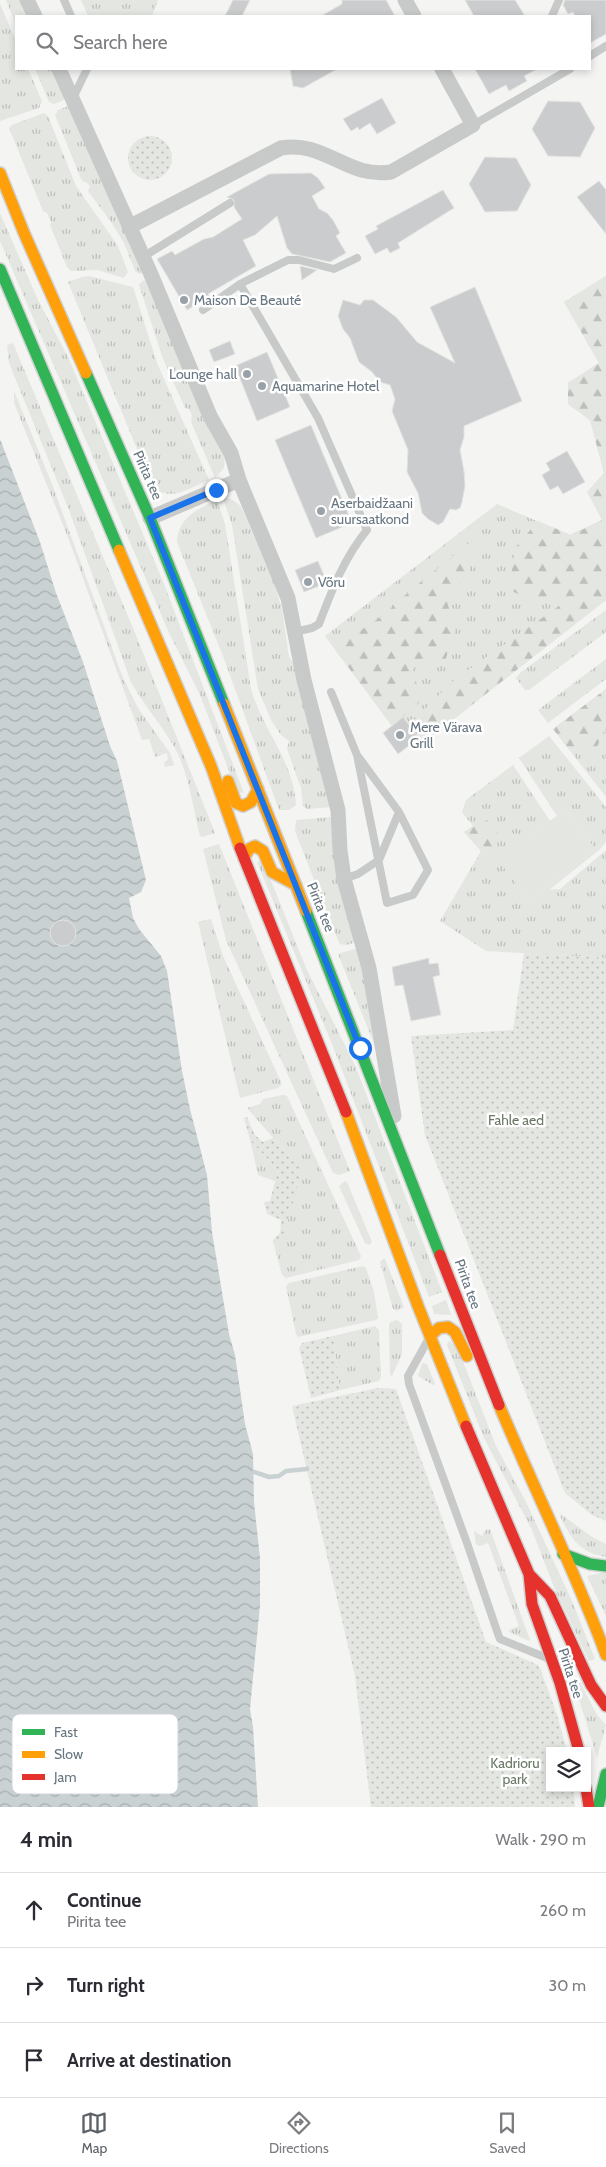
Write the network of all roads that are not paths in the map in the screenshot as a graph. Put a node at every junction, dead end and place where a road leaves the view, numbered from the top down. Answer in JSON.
{"nodes":[{"id":1,"x":27,"y":0,"type":"edge"},
{"id":2,"x":64,"y":0,"type":"edge"},
{"id":3,"x":405,"y":0,"type":"edge"},
{"id":4,"x":559,"y":0,"type":"edge"},
{"id":5,"x":34,"y":15,"type":"edge"},
{"id":6,"x":71,"y":15,"type":"edge"},
{"id":7,"x":413,"y":15,"type":"edge"},
{"id":8,"x":552,"y":15,"type":"edge"},
{"id":9,"x":606,"y":46,"type":"edge"},
{"id":10,"x":591,"y":55,"type":"edge"},
{"id":11,"x":59,"y":70,"type":"edge"},
{"id":12,"x":87,"y":70,"type":"edge"},
{"id":13,"x":443,"y":70,"type":"edge"},
{"id":14,"x":559,"y":72,"type":"edge"},
{"id":15,"x":73,"y":98,"type":"junction"},
{"id":16,"x":473,"y":125,"type":"junction"},
{"id":17,"x":0,"y":173,"type":"edge"},
{"id":18,"x":4,"y":190,"type":"edge"},
{"id":19,"x":230,"y":203,"type":"dead end"},
{"id":20,"x":129,"y":227,"type":"junction"},
{"id":21,"x":143,"y":256,"type":"junction"},
{"id":22,"x":357,"y":258,"type":"dead end"},
{"id":23,"x":0,"y":269,"type":"edge"},
{"id":24,"x":240,"y":284,"type":"junction"},
{"id":25,"x":203,"y":310,"type":"dead end"},
{"id":26,"x":239,"y":480,"type":"junction"},
{"id":27,"x":150,"y":518,"type":"junction"},
{"id":28,"x":294,"y":632,"type":"junction"},
{"id":29,"x":331,"y":692,"type":"dead end"},
{"id":30,"x":357,"y":755,"type":"junction"},
{"id":31,"x":211,"y":766,"type":"junction"},
{"id":32,"x":258,"y":789,"type":"junction"},
{"id":33,"x":399,"y":812,"type":"junction"},
{"id":34,"x":244,"y":858,"type":"junction"},
{"id":35,"x":379,"y":860,"type":"junction"},
{"id":36,"x":344,"y":880,"type":"junction"},
{"id":37,"x":296,"y":885,"type":"junction"},
{"id":38,"x":397,"y":1140,"type":"junction"},
{"id":39,"x":430,"y":1336,"type":"junction"},
{"id":40,"x":483,"y":1368,"type":"junction"},
{"id":41,"x":563,"y":1554,"type":"junction"},
{"id":42,"x":606,"y":1566,"type":"edge"},
{"id":43,"x":529,"y":1574,"type":"junction"},
{"id":44,"x":606,"y":1655,"type":"edge"},
{"id":45,"x":551,"y":1659,"type":"junction"},
{"id":46,"x":606,"y":1706,"type":"edge"},
{"id":47,"x":578,"y":1747,"type":"edge"},
{"id":48,"x":606,"y":1774,"type":"edge"},
{"id":49,"x":587,"y":1792,"type":"edge"},
{"id":50,"x":589,"y":1807,"type":"edge"},
{"id":51,"x":598,"y":1807,"type":"edge"}],
"edges":[{"from":1,"to":5,"type":"street"},
{"from":2,"to":6,"type":"lane"},
{"from":3,"to":7,"type":"street"},
{"from":4,"to":8,"type":"lane"},
{"from":9,"to":10,"type":"lane"},
{"from":11,"to":15,"type":"street"},
{"from":12,"to":15,"type":"lane"},
{"from":13,"to":16,"type":"street"},
{"from":14,"to":16,"type":"lane"},
{"from":15,"to":20,"type":"street"},
{"from":16,"to":20,"type":"street"},
{"from":17,"to":18,"type":"main road","name":"Pirita tee"},
{"from":18,"to":27,"type":"main road","name":"Pirita tee"},
{"from":19,"to":21,"type":"lane"},
{"from":20,"to":21,"type":"street"},
{"from":21,"to":26,"type":"street"},
{"from":22,"to":24,"type":"lane"},
{"from":23,"to":31,"type":"main road","name":"Pirita tee"},
{"from":24,"to":25,"type":"lane"},
{"from":24,"to":28,"type":"lane"},
{"from":26,"to":27,"type":"street"},
{"from":26,"to":28,"type":"street"},
{"from":27,"to":32,"type":"main road","name":"Pirita tee"},
{"from":28,"to":36,"type":"street"},
{"from":29,"to":30,"type":"lane"},
{"from":30,"to":33,"type":"lane"},
{"from":30,"to":35,"type":"lane"},
{"from":31,"to":32,"type":"main road"},
{"from":31,"to":34,"type":"main road","name":"Pirita tee"},
{"from":32,"to":37,"type":"main road","name":"Pirita tee"},
{"from":33,"to":35,"type":"lane"},
{"from":33,"to":35,"type":"lane"},
{"from":34,"to":37,"type":"main road"},
{"from":34,"to":39,"type":"main road","name":"Pirita tee"},
{"from":35,"to":36,"type":"lane"},
{"from":36,"to":38,"type":"street"},
{"from":37,"to":38,"type":"main road","name":"Pirita tee"},
{"from":38,"to":40,"type":"main road","name":"Pirita tee"},
{"from":39,"to":40,"type":"main road"},
{"from":39,"to":43,"type":"main road","name":"Pirita tee"},
{"from":39,"to":45,"type":"lane"},
{"from":40,"to":41,"type":"main road","name":"Pirita tee"},
{"from":41,"to":42,"type":"main road"},
{"from":41,"to":44,"type":"main road","name":"Pirita tee"},
{"from":43,"to":45,"type":"main road","name":"Pirita tee"},
{"from":43,"to":46,"type":"main road"},
{"from":45,"to":47,"type":"main road","name":"Pirita tee"},
{"from":48,"to":51,"type":"main road"},
{"from":49,"to":50,"type":"main road"}]}
